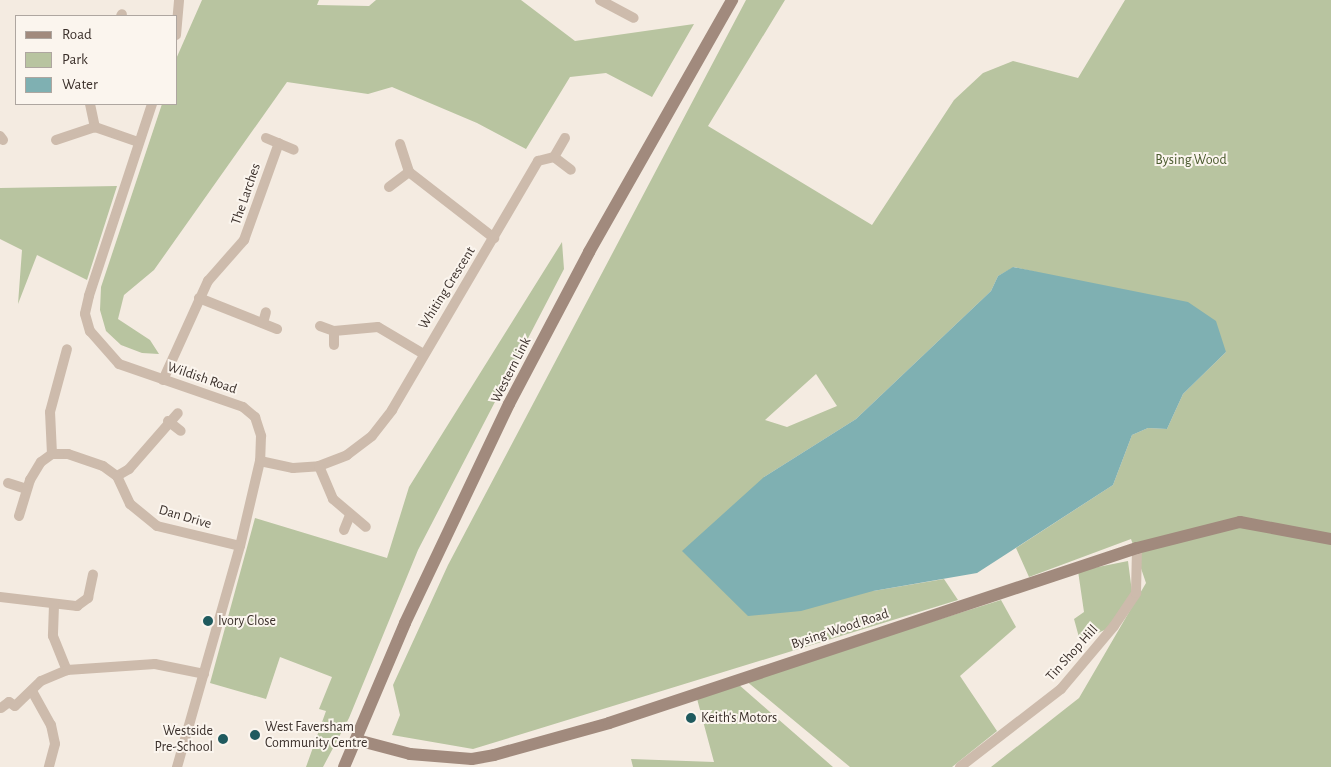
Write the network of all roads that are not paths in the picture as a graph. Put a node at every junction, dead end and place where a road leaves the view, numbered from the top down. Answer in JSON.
{"nodes":[{"id":1,"x":179,"y":0,"type":"edge"},
{"id":2,"x":600,"y":0,"type":"edge"},
{"id":3,"x":732,"y":0,"type":"edge"},
{"id":4,"x":178,"y":15,"type":"edge"},
{"id":5,"x":634,"y":18,"type":"dead end"},
{"id":6,"x":90,"y":105,"type":"edge"},
{"id":7,"x":152,"y":105,"type":"edge"},
{"id":8,"x":96,"y":126,"type":"junction"},
{"id":9,"x":266,"y":138,"type":"dead end"},
{"id":10,"x":565,"y":138,"type":"dead end"},
{"id":11,"x":56,"y":140,"type":"dead end"},
{"id":12,"x":138,"y":142,"type":"junction"},
{"id":13,"x":279,"y":144,"type":"junction"},
{"id":14,"x":400,"y":144,"type":"dead end"},
{"id":15,"x":294,"y":150,"type":"dead end"},
{"id":16,"x":554,"y":157,"type":"junction"},
{"id":17,"x":571,"y":170,"type":"dead end"},
{"id":18,"x":409,"y":172,"type":"junction"},
{"id":19,"x":389,"y":187,"type":"dead end"},
{"id":20,"x":494,"y":238,"type":"junction"},
{"id":21,"x":199,"y":298,"type":"junction"},
{"id":22,"x":266,"y":312,"type":"dead end"},
{"id":23,"x":263,"y":323,"type":"junction"},
{"id":24,"x":320,"y":326,"type":"dead end"},
{"id":25,"x":277,"y":329,"type":"dead end"},
{"id":26,"x":334,"y":331,"type":"junction"},
{"id":27,"x":334,"y":345,"type":"dead end"},
{"id":28,"x":67,"y":349,"type":"dead end"},
{"id":29,"x":422,"y":353,"type":"junction"},
{"id":30,"x":163,"y":380,"type":"junction"},
{"id":31,"x":178,"y":412,"type":"dead end"},
{"id":32,"x":168,"y":421,"type":"junction"},
{"id":33,"x":181,"y":431,"type":"dead end"},
{"id":34,"x":52,"y":454,"type":"junction"},
{"id":35,"x":260,"y":461,"type":"junction"},
{"id":36,"x":319,"y":466,"type":"junction"},
{"id":37,"x":117,"y":476,"type":"junction"},
{"id":38,"x":8,"y":483,"type":"dead end"},
{"id":39,"x":26,"y":489,"type":"junction"},
{"id":40,"x":350,"y":515,"type":"junction"},
{"id":41,"x":19,"y":516,"type":"dead end"},
{"id":42,"x":366,"y":527,"type":"dead end"},
{"id":43,"x":344,"y":530,"type":"dead end"},
{"id":44,"x":1331,"y":538,"type":"edge"},
{"id":45,"x":240,"y":546,"type":"junction"},
{"id":46,"x":1137,"y":548,"type":"junction"},
{"id":47,"x":93,"y":575,"type":"dead end"},
{"id":48,"x":0,"y":597,"type":"edge"},
{"id":49,"x":54,"y":605,"type":"junction"},
{"id":50,"x":67,"y":670,"type":"junction"},
{"id":51,"x":204,"y":674,"type":"junction"},
{"id":52,"x":32,"y":691,"type":"junction"},
{"id":53,"x":1,"y":708,"type":"edge"},
{"id":54,"x":357,"y":740,"type":"junction"},
{"id":55,"x":49,"y":767,"type":"edge"},
{"id":56,"x":177,"y":767,"type":"edge"},
{"id":57,"x":344,"y":767,"type":"edge"},
{"id":58,"x":960,"y":767,"type":"edge"}],
"edges":[{"from":1,"to":4,"type":"street"},
{"from":2,"to":5,"type":"street"},
{"from":3,"to":54,"type":"street","name":"Western Link"},
{"from":6,"to":8,"type":"street"},
{"from":7,"to":12,"type":"street","name":"Wildish Road"},
{"from":8,"to":11,"type":"street"},
{"from":8,"to":12,"type":"street"},
{"from":9,"to":13,"type":"street"},
{"from":10,"to":16,"type":"street"},
{"from":12,"to":30,"type":"street","name":"Wildish Road"},
{"from":13,"to":15,"type":"street"},
{"from":13,"to":21,"type":"street","name":"The Larches"},
{"from":14,"to":18,"type":"street"},
{"from":16,"to":17,"type":"street"},
{"from":16,"to":20,"type":"street","name":"Whiting Crescent"},
{"from":18,"to":19,"type":"street"},
{"from":18,"to":20,"type":"street"},
{"from":20,"to":29,"type":"street","name":"Whiting Crescent"},
{"from":21,"to":23,"type":"street"},
{"from":21,"to":30,"type":"street","name":"The Larches"},
{"from":22,"to":23,"type":"street"},
{"from":23,"to":25,"type":"street"},
{"from":24,"to":26,"type":"street","name":"Whiting Crescent"},
{"from":26,"to":27,"type":"street"},
{"from":26,"to":29,"type":"street","name":"Whiting Crescent"},
{"from":28,"to":34,"type":"street"},
{"from":29,"to":36,"type":"street","name":"Whiting Crescent"},
{"from":30,"to":35,"type":"street","name":"Wildish Road"},
{"from":31,"to":32,"type":"street"},
{"from":32,"to":33,"type":"street"},
{"from":32,"to":37,"type":"street"},
{"from":34,"to":37,"type":"street"},
{"from":34,"to":39,"type":"street"},
{"from":35,"to":36,"type":"street","name":"Whiting Crescent"},
{"from":35,"to":45,"type":"street","name":"Wildish Road"},
{"from":36,"to":40,"type":"street"},
{"from":37,"to":45,"type":"street","name":"Dan Drive"},
{"from":38,"to":39,"type":"street"},
{"from":39,"to":41,"type":"street"},
{"from":40,"to":42,"type":"street"},
{"from":40,"to":43,"type":"street"},
{"from":44,"to":46,"type":"street","name":"Bysing Wood Road"},
{"from":45,"to":51,"type":"street","name":"Wildish Road"},
{"from":46,"to":54,"type":"street","name":"Bysing Wood Road"},
{"from":46,"to":58,"type":"street","name":"Tin Shop Hill"},
{"from":47,"to":49,"type":"street"},
{"from":48,"to":49,"type":"street"},
{"from":49,"to":50,"type":"street"},
{"from":50,"to":51,"type":"street"},
{"from":50,"to":52,"type":"street"},
{"from":51,"to":56,"type":"street","name":"Wildish Road"},
{"from":52,"to":53,"type":"street"},
{"from":52,"to":55,"type":"street"},
{"from":54,"to":57,"type":"street","name":"Western Link"}]}
